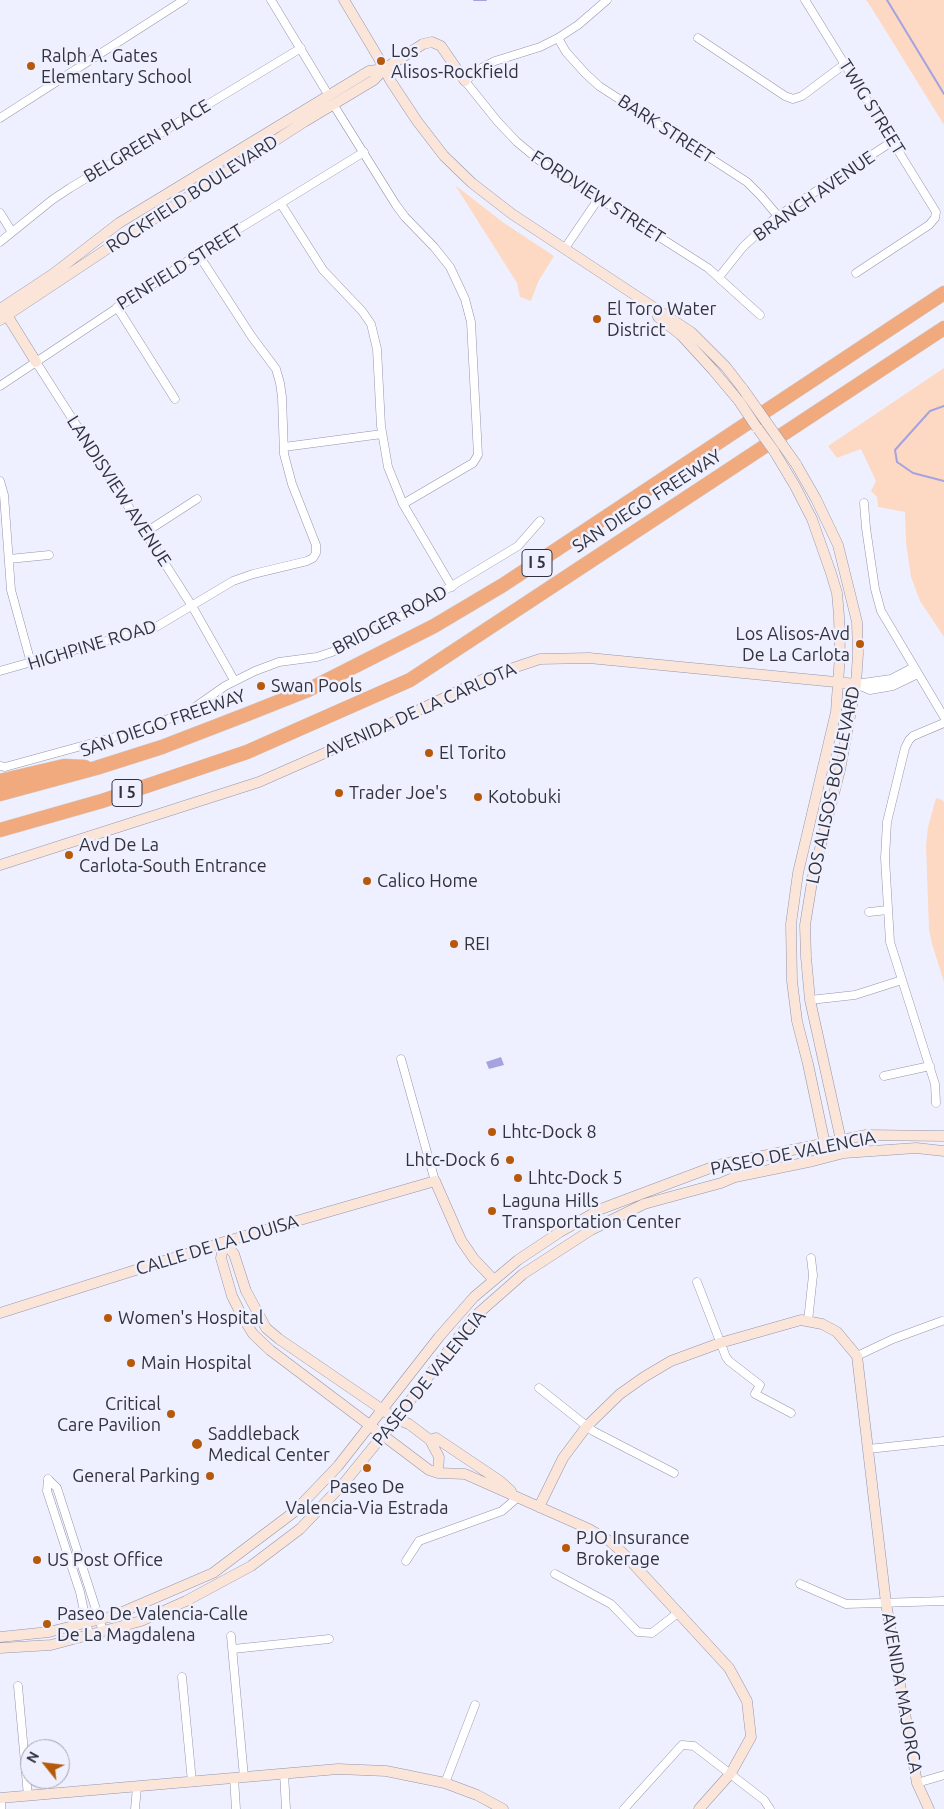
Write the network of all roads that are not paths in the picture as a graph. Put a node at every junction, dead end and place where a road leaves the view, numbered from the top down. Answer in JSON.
{"nodes":[{"id":1,"x":184,"y":0,"type":"edge"},
{"id":2,"x":271,"y":0,"type":"edge"},
{"id":3,"x":344,"y":0,"type":"edge"},
{"id":4,"x":607,"y":0,"type":"edge"},
{"id":5,"x":805,"y":0,"type":"edge"},
{"id":6,"x":558,"y":38,"type":"junction"},
{"id":7,"x":698,"y":38,"type":"dead end"},
{"id":8,"x":432,"y":42,"type":"joint"},
{"id":9,"x":301,"y":48,"type":"junction"},
{"id":10,"x":846,"y":63,"type":"junction"},
{"id":11,"x":384,"y":69,"type":"junction"},
{"id":12,"x":465,"y":80,"type":"junction"},
{"id":13,"x":331,"y":100,"type":"junction"},
{"id":14,"x":0,"y":118,"type":"edge"},
{"id":15,"x":893,"y":141,"type":"junction"},
{"id":16,"x":364,"y":152,"type":"junction"},
{"id":17,"x":598,"y":198,"type":"junction"},
{"id":18,"x":281,"y":204,"type":"junction"},
{"id":19,"x":0,"y":213,"type":"edge"},
{"id":20,"x":778,"y":216,"type":"junction"},
{"id":21,"x":12,"y":232,"type":"junction"},
{"id":22,"x":0,"y":242,"type":"edge"},
{"id":23,"x":564,"y":248,"type":"junction"},
{"id":24,"x":198,"y":254,"type":"junction"},
{"id":25,"x":856,"y":272,"type":"dead end"},
{"id":26,"x":719,"y":277,"type":"junction"},
{"id":27,"x":944,"y":294,"type":"edge"},
{"id":28,"x":649,"y":304,"type":"junction"},
{"id":29,"x":117,"y":306,"type":"junction"},
{"id":30,"x":2,"y":312,"type":"edge"},
{"id":31,"x":760,"y":315,"type":"dead end"},
{"id":32,"x":944,"y":328,"type":"edge"},
{"id":33,"x":36,"y":362,"type":"junction"},
{"id":34,"x":0,"y":386,"type":"edge"},
{"id":35,"x":175,"y":400,"type":"dead end"},
{"id":36,"x":382,"y":434,"type":"junction"},
{"id":37,"x":284,"y":447,"type":"junction"},
{"id":38,"x":0,"y":481,"type":"edge"},
{"id":39,"x":197,"y":499,"type":"dead end"},
{"id":40,"x":864,"y":503,"type":"dead end"},
{"id":41,"x":403,"y":504,"type":"junction"},
{"id":42,"x":3,"y":517,"type":"edge"},
{"id":43,"x":540,"y":521,"type":"dead end"},
{"id":44,"x":146,"y":532,"type":"junction"},
{"id":45,"x":49,"y":555,"type":"dead end"},
{"id":46,"x":9,"y":558,"type":"junction"},
{"id":47,"x":452,"y":587,"type":"junction"},
{"id":48,"x":192,"y":606,"type":"junction"},
{"id":49,"x":31,"y":663,"type":"junction"},
{"id":50,"x":916,"y":671,"type":"junction"},
{"id":51,"x":0,"y":672,"type":"edge"},
{"id":52,"x":234,"y":680,"type":"junction"},
{"id":53,"x":839,"y":684,"type":"junction"},
{"id":54,"x":856,"y":684,"type":"junction"},
{"id":55,"x":944,"y":718,"type":"edge"},
{"id":56,"x":944,"y":723,"type":"edge"},
{"id":57,"x":96,"y":768,"type":"junction"},
{"id":58,"x":0,"y":771,"type":"edge"},
{"id":59,"x":0,"y":794,"type":"edge"},
{"id":60,"x":1,"y":830,"type":"edge"},
{"id":61,"x":0,"y":866,"type":"edge"},
{"id":62,"x":888,"y":910,"type":"junction"},
{"id":63,"x":869,"y":912,"type":"dead end"},
{"id":64,"x":902,"y":980,"type":"junction"},
{"id":65,"x":810,"y":1000,"type":"junction"},
{"id":66,"x":401,"y":1059,"type":"dead end"},
{"id":67,"x":930,"y":1066,"type":"junction"},
{"id":68,"x":884,"y":1076,"type":"dead end"},
{"id":69,"x":936,"y":1103,"type":"dead end"},
{"id":70,"x":944,"y":1136,"type":"edge"},
{"id":71,"x":841,"y":1140,"type":"junction"},
{"id":72,"x":824,"y":1144,"type":"junction"},
{"id":73,"x":944,"y":1151,"type":"edge"},
{"id":74,"x":844,"y":1153,"type":"junction"},
{"id":75,"x":829,"y":1157,"type":"junction"},
{"id":76,"x":435,"y":1180,"type":"junction"},
{"id":77,"x":224,"y":1242,"type":"junction"},
{"id":78,"x":811,"y":1258,"type":"dead end"},
{"id":79,"x":493,"y":1280,"type":"junction"},
{"id":80,"x":697,"y":1282,"type":"dead end"},
{"id":81,"x":503,"y":1291,"type":"junction"},
{"id":82,"x":0,"y":1313,"type":"edge"},
{"id":83,"x":808,"y":1321,"type":"junction"},
{"id":84,"x":942,"y":1321,"type":"dead end"},
{"id":85,"x":720,"y":1342,"type":"junction"},
{"id":86,"x":858,"y":1356,"type":"junction"},
{"id":87,"x":539,"y":1388,"type":"dead end"},
{"id":88,"x":382,"y":1409,"type":"junction"},
{"id":89,"x":791,"y":1413,"type":"dead end"},
{"id":90,"x":396,"y":1419,"type":"junction"},
{"id":91,"x":370,"y":1424,"type":"junction"},
{"id":92,"x":586,"y":1426,"type":"junction"},
{"id":93,"x":384,"y":1435,"type":"junction"},
{"id":94,"x":430,"y":1440,"type":"junction"},
{"id":95,"x":944,"y":1441,"type":"edge"},
{"id":96,"x":868,"y":1449,"type":"junction"},
{"id":97,"x":438,"y":1473,"type":"junction"},
{"id":98,"x":674,"y":1473,"type":"dead end"},
{"id":99,"x":518,"y":1497,"type":"junction"},
{"id":100,"x":539,"y":1507,"type":"junction"},
{"id":101,"x":406,"y":1561,"type":"dead end"},
{"id":102,"x":555,"y":1574,"type":"dead end"},
{"id":103,"x":800,"y":1584,"type":"dead end"},
{"id":104,"x":944,"y":1601,"type":"edge"},
{"id":105,"x":886,"y":1603,"type":"junction"},
{"id":106,"x":679,"y":1612,"type":"junction"},
{"id":107,"x":98,"y":1620,"type":"junction"},
{"id":108,"x":86,"y":1623,"type":"junction"},
{"id":109,"x":102,"y":1631,"type":"junction"},
{"id":110,"x":89,"y":1635,"type":"junction"},
{"id":111,"x":231,"y":1636,"type":"dead end"},
{"id":112,"x":0,"y":1637,"type":"edge"},
{"id":113,"x":330,"y":1639,"type":"dead end"},
{"id":114,"x":0,"y":1648,"type":"edge"},
{"id":115,"x":233,"y":1649,"type":"junction"},
{"id":116,"x":182,"y":1677,"type":"dead end"},
{"id":117,"x":18,"y":1686,"type":"dead end"},
{"id":118,"x":476,"y":1705,"type":"dead end"},
{"id":119,"x":731,"y":1773,"type":"junction"},
{"id":120,"x":284,"y":1774,"type":"junction"},
{"id":121,"x":944,"y":1775,"type":"edge"},
{"id":122,"x":239,"y":1778,"type":"junction"},
{"id":123,"x":192,"y":1782,"type":"junction"},
{"id":124,"x":446,"y":1783,"type":"junction"},
{"id":125,"x":917,"y":1783,"type":"junction"},
{"id":126,"x":137,"y":1787,"type":"junction"},
{"id":127,"x":28,"y":1796,"type":"junction"},
{"id":128,"x":0,"y":1798,"type":"edge"},
{"id":129,"x":1,"y":1809,"type":"edge"},
{"id":130,"x":135,"y":1809,"type":"edge"},
{"id":131,"x":236,"y":1809,"type":"edge"},
{"id":132,"x":286,"y":1809,"type":"edge"},
{"id":133,"x":503,"y":1809,"type":"edge"},
{"id":134,"x":624,"y":1809,"type":"edge"},
{"id":135,"x":699,"y":1809,"type":"edge"},
{"id":136,"x":770,"y":1809,"type":"edge"},
{"id":137,"x":928,"y":1809,"type":"edge"}],
"edges":[{"from":1,"to":14,"type":"street"},
{"from":2,"to":9,"type":"street"},
{"from":3,"to":11,"type":"main road","name":"LOS ALISOS BOULEVARD"},
{"from":4,"to":6,"type":"street"},
{"from":5,"to":10,"type":"street","name":"TWIG STREET"},
{"from":6,"to":12,"type":"street"},
{"from":6,"to":20,"type":"street","name":"BARK STREET"},
{"from":7,"to":10,"type":"street"},
{"from":8,"to":11,"type":"main road","name":"ROCKFIELD BOULEVARD"},
{"from":8,"to":12,"type":"main road","name":"FORDVIEW STREET"},
{"from":9,"to":13,"type":"street"},
{"from":9,"to":21,"type":"street","name":"BELGREEN PLACE"},
{"from":10,"to":15,"type":"street","name":"TWIG STREET"},
{"from":11,"to":13,"type":"main road","name":"ROCKFIELD BOULEVARD"},
{"from":11,"to":23,"type":"main road","name":"LOS ALISOS BOULEVARD"},
{"from":12,"to":17,"type":"street","name":"FORDVIEW STREET"},
{"from":13,"to":16,"type":"street"},
{"from":13,"to":30,"type":"main road","name":"ROCKFIELD BOULEVARD"},
{"from":13,"to":30,"type":"main road","name":"ROCKFIELD BOULEVARD"},
{"from":15,"to":20,"type":"street","name":"BRANCH AVENUE"},
{"from":15,"to":25,"type":"street","name":"TWIG STREET"},
{"from":16,"to":18,"type":"street","name":"PENFIELD STREET"},
{"from":16,"to":41,"type":"street"},
{"from":17,"to":23,"type":"street"},
{"from":17,"to":26,"type":"street","name":"FORDVIEW STREET"},
{"from":18,"to":24,"type":"street","name":"PENFIELD STREET"},
{"from":18,"to":36,"type":"street"},
{"from":19,"to":21,"type":"street"},
{"from":20,"to":26,"type":"street","name":"BRANCH AVENUE"},
{"from":21,"to":22,"type":"street","name":"BELGREEN PLACE"},
{"from":23,"to":28,"type":"main road","name":"LOS ALISOS BOULEVARD"},
{"from":24,"to":29,"type":"street","name":"PENFIELD STREET"},
{"from":24,"to":37,"type":"street"},
{"from":26,"to":31,"type":"street","name":"FORDVIEW STREET"},
{"from":27,"to":57,"type":"highway","name":"SAN DIEGO FREEWAY","number":"I 5"},
{"from":28,"to":53,"type":"main road","name":"LOS ALISOS BOULEVARD","bridge":true},
{"from":28,"to":54,"type":"main road","name":"LOS ALISOS BOULEVARD","bridge":true},
{"from":29,"to":33,"type":"street","name":"PENFIELD STREET"},
{"from":29,"to":35,"type":"street"},
{"from":30,"to":33,"type":"main road","name":"LANDISVIEW AVENUE"},
{"from":32,"to":60,"type":"highway","name":"SAN DIEGO FREEWAY","number":"I 5"},
{"from":33,"to":34,"type":"street","name":"PENFIELD STREET"},
{"from":33,"to":44,"type":"street","name":"LANDISVIEW AVENUE"},
{"from":36,"to":37,"type":"street"},
{"from":36,"to":41,"type":"street"},
{"from":37,"to":48,"type":"street","name":"HIGHPINE ROAD"},
{"from":38,"to":42,"type":"street"},
{"from":39,"to":44,"type":"street"},
{"from":40,"to":50,"type":"street"},
{"from":41,"to":47,"type":"street"},
{"from":42,"to":46,"type":"street"},
{"from":43,"to":47,"type":"street","name":"BRIDGER ROAD"},
{"from":44,"to":48,"type":"street","name":"LANDISVIEW AVENUE"},
{"from":45,"to":46,"type":"street"},
{"from":46,"to":49,"type":"street"},
{"from":47,"to":52,"type":"street","name":"BRIDGER ROAD"},
{"from":48,"to":49,"type":"street","name":"HIGHPINE ROAD"},
{"from":48,"to":52,"type":"street","name":"LANDISVIEW AVENUE"},
{"from":49,"to":51,"type":"street","name":"HIGHPINE ROAD"},
{"from":50,"to":54,"type":"street","name":"AVENIDA DE LA CARLOTA"},
{"from":50,"to":55,"type":"street"},
{"from":52,"to":58,"type":"street","name":"BRIDGER ROAD"},
{"from":53,"to":54,"type":"main road","name":"AVENIDA DE LA CARLOTA"},
{"from":53,"to":61,"type":"main road","name":"AVENIDA DE LA CARLOTA"},
{"from":53,"to":72,"type":"main road","name":"LOS ALISOS BOULEVARD"},
{"from":54,"to":65,"type":"main road","name":"LOS ALISOS BOULEVARD"},
{"from":56,"to":62,"type":"street"},
{"from":57,"to":58,"type":"highway"},
{"from":57,"to":59,"type":"highway","name":"SAN DIEGO FREEWAY","number":"I 5"},
{"from":62,"to":63,"type":"street"},
{"from":62,"to":64,"type":"street"},
{"from":64,"to":65,"type":"street"},
{"from":64,"to":67,"type":"street"},
{"from":65,"to":71,"type":"main road","name":"LOS ALISOS BOULEVARD"},
{"from":66,"to":76,"type":"street"},
{"from":67,"to":68,"type":"street"},
{"from":67,"to":69,"type":"street"},
{"from":70,"to":71,"type":"main road","name":"PASEO DE VALENCIA"},
{"from":71,"to":72,"type":"main road","name":"PASEO DE VALENCIA"},
{"from":71,"to":74,"type":"main road","name":"LOS ALISOS BOULEVARD"},
{"from":72,"to":75,"type":"main road","name":"LOS ALISOS BOULEVARD"},
{"from":72,"to":79,"type":"main road","name":"PASEO DE VALENCIA"},
{"from":73,"to":74,"type":"main road","name":"PASEO DE VALENCIA"},
{"from":74,"to":75,"type":"main road","name":"PASEO DE VALENCIA"},
{"from":75,"to":81,"type":"main road","name":"PASEO DE VALENCIA"},
{"from":76,"to":77,"type":"main road","name":"CALLE DE LA LOUISA"},
{"from":76,"to":79,"type":"main road"},
{"from":77,"to":82,"type":"main road","name":"CALLE DE LA LOUISA"},
{"from":77,"to":88,"type":"main road"},
{"from":77,"to":91,"type":"main road"},
{"from":78,"to":83,"type":"street"},
{"from":79,"to":81,"type":"street"},
{"from":79,"to":88,"type":"main road","name":"PASEO DE VALENCIA"},
{"from":80,"to":85,"type":"street"},
{"from":81,"to":90,"type":"main road","name":"PASEO DE VALENCIA"},
{"from":83,"to":85,"type":"main road"},
{"from":83,"to":86,"type":"main road"},
{"from":84,"to":86,"type":"street"},
{"from":85,"to":89,"type":"street"},
{"from":85,"to":92,"type":"main road"},
{"from":86,"to":96,"type":"main road","name":"AVENIDA MAJORCA"},
{"from":87,"to":92,"type":"street"},
{"from":88,"to":90,"type":"main road"},
{"from":88,"to":91,"type":"main road","name":"PASEO DE VALENCIA"},
{"from":90,"to":93,"type":"main road","name":"PASEO DE VALENCIA"},
{"from":90,"to":94,"type":"main road"},
{"from":91,"to":93,"type":"main road"},
{"from":91,"to":107,"type":"main road","name":"PASEO DE VALENCIA"},
{"from":92,"to":98,"type":"street"},
{"from":92,"to":100,"type":"main road"},
{"from":93,"to":97,"type":"main road"},
{"from":93,"to":109,"type":"main road","name":"PASEO DE VALENCIA"},
{"from":94,"to":97,"type":"main road"},
{"from":94,"to":99,"type":"main road"},
{"from":95,"to":96,"type":"street"},
{"from":96,"to":105,"type":"main road","name":"AVENIDA MAJORCA"},
{"from":97,"to":99,"type":"main road"},
{"from":99,"to":100,"type":"main road"},
{"from":99,"to":101,"type":"street"},
{"from":100,"to":106,"type":"main road"},
{"from":102,"to":106,"type":"street"},
{"from":103,"to":105,"type":"street","name":"AVENIDA MAJORCA"},
{"from":104,"to":105,"type":"street","name":"AVENIDA MAJORCA"},
{"from":105,"to":125,"type":"main road","name":"AVENIDA MAJORCA"},
{"from":106,"to":119,"type":"main road"},
{"from":107,"to":108,"type":"main road","name":"PASEO DE VALENCIA"},
{"from":107,"to":108,"type":"street"},
{"from":107,"to":109,"type":"street"},
{"from":108,"to":110,"type":"street"},
{"from":108,"to":112,"type":"main road","name":"PASEO DE VALENCIA"},
{"from":109,"to":110,"type":"main road","name":"PASEO DE VALENCIA"},
{"from":110,"to":114,"type":"main road","name":"PASEO DE VALENCIA"},
{"from":111,"to":115,"type":"street"},
{"from":113,"to":115,"type":"street"},
{"from":115,"to":122,"type":"street"},
{"from":116,"to":123,"type":"street"},
{"from":117,"to":127,"type":"street"},
{"from":118,"to":124,"type":"street"},
{"from":119,"to":134,"type":"street"},
{"from":119,"to":135,"type":"main road"},
{"from":119,"to":136,"type":"street"},
{"from":120,"to":122,"type":"main road"},
{"from":120,"to":124,"type":"main road"},
{"from":120,"to":132,"type":"street"},
{"from":121,"to":125,"type":"street","name":"AVENIDA MAJORCA"},
{"from":122,"to":123,"type":"main road"},
{"from":122,"to":131,"type":"street"},
{"from":123,"to":126,"type":"main road"},
{"from":124,"to":133,"type":"main road"},
{"from":125,"to":137,"type":"main road","name":"AVENIDA MAJORCA"},
{"from":126,"to":127,"type":"main road"},
{"from":126,"to":130,"type":"street"},
{"from":127,"to":128,"type":"main road"},
{"from":128,"to":129,"type":"street"}]}
